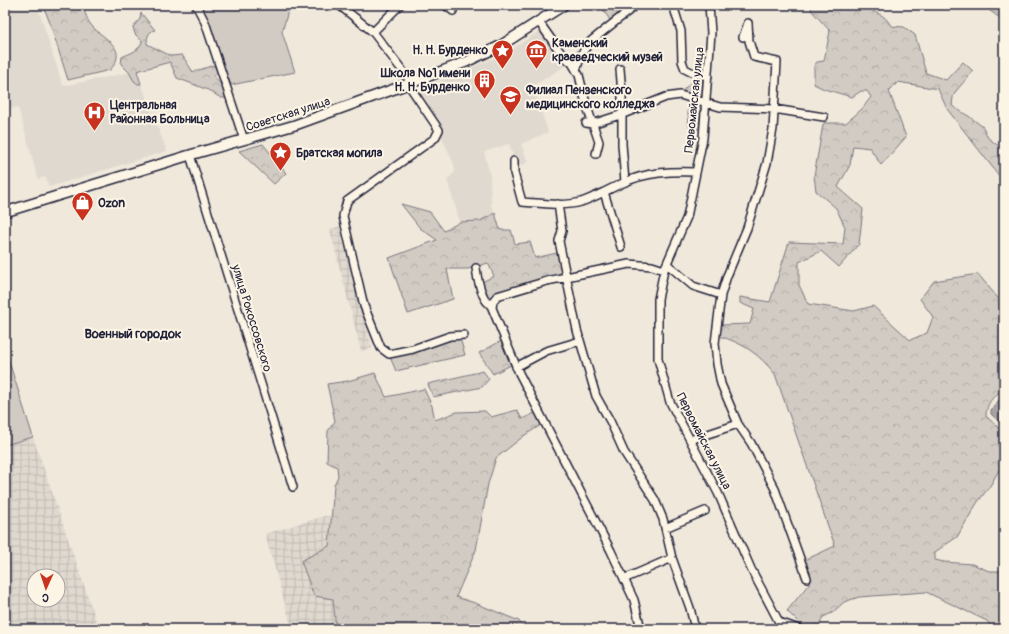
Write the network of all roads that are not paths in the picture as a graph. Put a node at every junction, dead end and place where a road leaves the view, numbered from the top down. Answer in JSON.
{"nodes":[{"id":1,"x":339,"y":5,"type":"edge"},
{"id":2,"x":400,"y":5,"type":"edge"},
{"id":3,"x":445,"y":5,"type":"edge"},
{"id":4,"x":564,"y":5,"type":"edge"},
{"id":5,"x":636,"y":5,"type":"edge"},
{"id":6,"x":673,"y":5,"type":"edge"},
{"id":7,"x":709,"y":5,"type":"edge"},
{"id":8,"x":198,"y":6,"type":"edge"},
{"id":9,"x":453,"y":11,"type":"dead end"},
{"id":10,"x":539,"y":22,"type":"junction"},
{"id":11,"x":373,"y":32,"type":"junction"},
{"id":12,"x":743,"y":37,"type":"dead end"},
{"id":13,"x":620,"y":69,"type":"dead end"},
{"id":14,"x":576,"y":70,"type":"junction"},
{"id":15,"x":708,"y":76,"type":"junction"},
{"id":16,"x":410,"y":84,"type":"junction"},
{"id":17,"x":706,"y":102,"type":"junction"},
{"id":18,"x":774,"y":109,"type":"junction"},
{"id":19,"x":623,"y":114,"type":"junction"},
{"id":20,"x":824,"y":117,"type":"dead end"},
{"id":21,"x":589,"y":124,"type":"junction"},
{"id":22,"x":244,"y":140,"type":"junction"},
{"id":23,"x":596,"y":154,"type":"dead end"},
{"id":24,"x":190,"y":155,"type":"junction"},
{"id":25,"x":514,"y":161,"type":"dead end"},
{"id":26,"x":696,"y":172,"type":"junction"},
{"id":27,"x":625,"y":182,"type":"junction"},
{"id":28,"x":604,"y":192,"type":"junction"},
{"id":29,"x":558,"y":204,"type":"junction"},
{"id":30,"x":5,"y":212,"type":"edge"},
{"id":31,"x":621,"y":247,"type":"dead end"},
{"id":32,"x":665,"y":267,"type":"junction"},
{"id":33,"x":476,"y":268,"type":"dead end"},
{"id":34,"x":567,"y":276,"type":"junction"},
{"id":35,"x":721,"y":295,"type":"junction"},
{"id":36,"x":492,"y":306,"type":"junction"},
{"id":37,"x":464,"y":335,"type":"dead end"},
{"id":38,"x":580,"y":341,"type":"junction"},
{"id":39,"x":516,"y":367,"type":"junction"},
{"id":40,"x":738,"y":424,"type":"junction"},
{"id":41,"x":690,"y":440,"type":"junction"},
{"id":42,"x":293,"y":487,"type":"dead end"},
{"id":43,"x":705,"y":510,"type":"dead end"},
{"id":44,"x":665,"y":528,"type":"junction"},
{"id":45,"x":672,"y":558,"type":"junction"},
{"id":46,"x":807,"y":578,"type":"dead end"},
{"id":47,"x":624,"y":579,"type":"junction"},
{"id":48,"x":694,"y":626,"type":"dead end"},
{"id":49,"x":640,"y":629,"type":"edge"},
{"id":50,"x":799,"y":629,"type":"edge"}],
"edges":[{"from":1,"to":11,"type":"street"},
{"from":2,"to":11,"type":"street"},
{"from":3,"to":9,"type":"street"},
{"from":4,"to":10,"type":"main road","name":"Советская улица"},
{"from":5,"to":14,"type":"street"},
{"from":6,"to":15,"type":"street"},
{"from":7,"to":15,"type":"street","name":"Первомайская улица"},
{"from":8,"to":22,"type":"street"},
{"from":10,"to":14,"type":"street"},
{"from":10,"to":16,"type":"main road","name":"Советская улица"},
{"from":11,"to":16,"type":"street"},
{"from":12,"to":18,"type":"street"},
{"from":13,"to":19,"type":"street"},
{"from":14,"to":21,"type":"street"},
{"from":15,"to":17,"type":"street","name":"Первомайская улица"},
{"from":16,"to":22,"type":"main road","name":"Советская улица"},
{"from":16,"to":37,"type":"street"},
{"from":17,"to":18,"type":"street"},
{"from":17,"to":19,"type":"street"},
{"from":17,"to":26,"type":"street","name":"Первомайская улица"},
{"from":18,"to":20,"type":"street"},
{"from":18,"to":35,"type":"street"},
{"from":19,"to":21,"type":"street"},
{"from":19,"to":27,"type":"street"},
{"from":21,"to":23,"type":"street"},
{"from":22,"to":24,"type":"main road","name":"Советская улица"},
{"from":24,"to":30,"type":"main road","name":"Советская улица"},
{"from":24,"to":42,"type":"street","name":"улица Рокоссовского"},
{"from":25,"to":29,"type":"street"},
{"from":26,"to":27,"type":"street"},
{"from":26,"to":32,"type":"street","name":"Первомайская улица"},
{"from":27,"to":28,"type":"street"},
{"from":28,"to":29,"type":"street"},
{"from":28,"to":31,"type":"street"},
{"from":29,"to":34,"type":"street"},
{"from":32,"to":34,"type":"street"},
{"from":32,"to":35,"type":"street"},
{"from":32,"to":41,"type":"street","name":"Первомайская улица"},
{"from":33,"to":36,"type":"street"},
{"from":34,"to":36,"type":"street"},
{"from":34,"to":38,"type":"street"},
{"from":35,"to":40,"type":"street"},
{"from":36,"to":39,"type":"street"},
{"from":38,"to":39,"type":"street"},
{"from":38,"to":44,"type":"street"},
{"from":39,"to":47,"type":"street"},
{"from":40,"to":41,"type":"street"},
{"from":40,"to":46,"type":"street"},
{"from":41,"to":50,"type":"street","name":"Первомайская улица"},
{"from":43,"to":44,"type":"street"},
{"from":44,"to":45,"type":"street"},
{"from":45,"to":47,"type":"street"},
{"from":45,"to":48,"type":"street"},
{"from":47,"to":49,"type":"street"}]}
